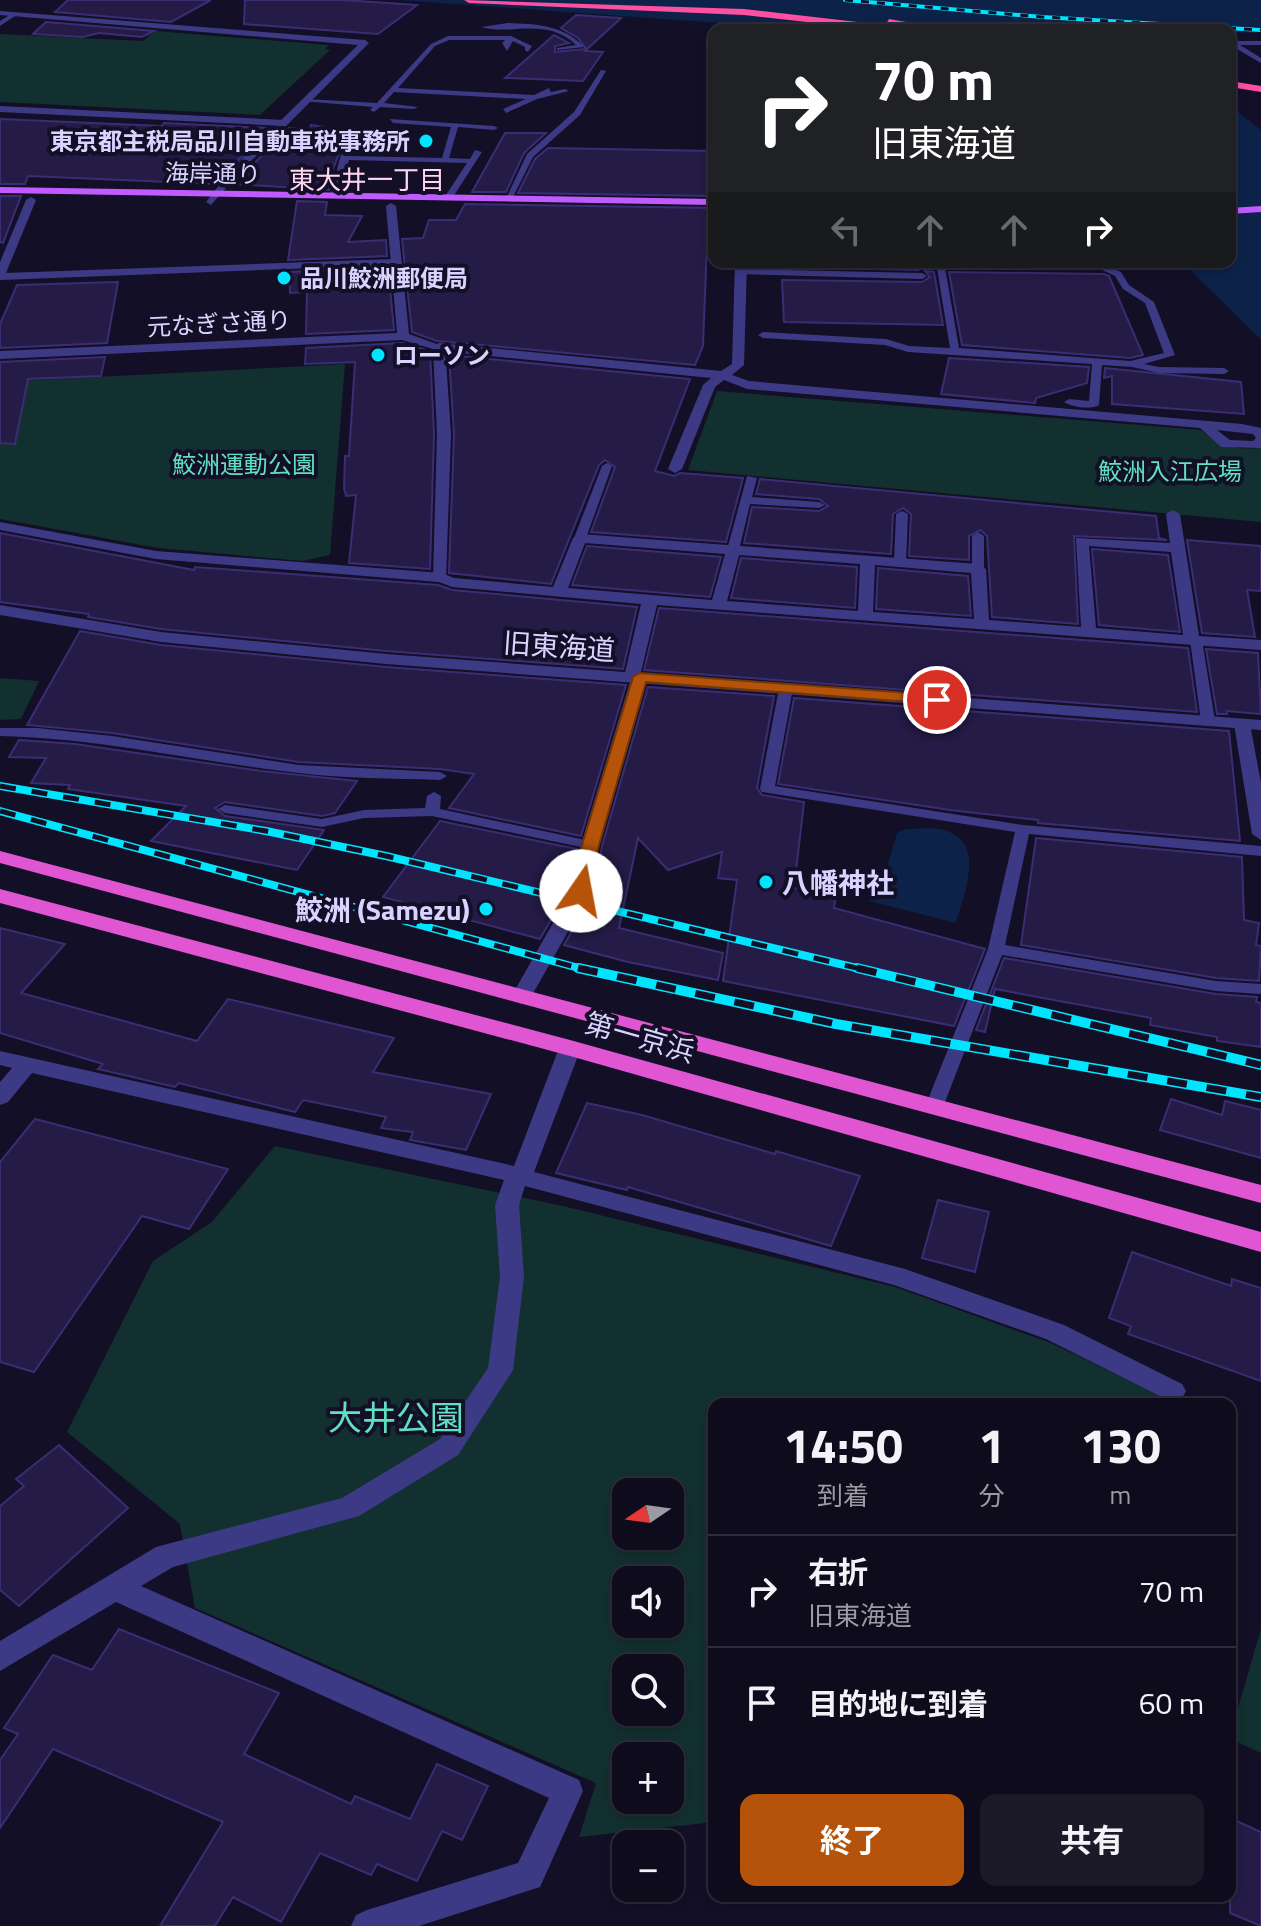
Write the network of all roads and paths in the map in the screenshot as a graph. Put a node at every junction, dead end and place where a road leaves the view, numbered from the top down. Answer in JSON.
{"nodes":[{"id":1,"x":469,"y":0,"type":"edge"},
{"id":2,"x":705,"y":0,"type":"edge"},
{"id":3,"x":0,"y":13,"type":"edge"},
{"id":4,"x":15,"y":14,"type":"junction"},
{"id":5,"x":0,"y":24,"type":"edge"},
{"id":6,"x":851,"y":24,"type":"edge"},
{"id":7,"x":898,"y":24,"type":"edge"},
{"id":8,"x":448,"y":38,"type":"junction"},
{"id":9,"x":511,"y":38,"type":"junction"},
{"id":10,"x":1236,"y":43,"type":"edge"},
{"id":11,"x":1261,"y":43,"type":"edge"},
{"id":12,"x":1236,"y":45,"type":"edge"},
{"id":13,"x":503,"y":49,"type":"dead end"},
{"id":14,"x":559,"y":49,"type":"dead end"},
{"id":15,"x":580,"y":49,"type":"junction"},
{"id":16,"x":528,"y":50,"type":"dead end"},
{"id":17,"x":595,"y":51,"type":"dead end"},
{"id":18,"x":1261,"y":61,"type":"edge"},
{"id":19,"x":603,"y":71,"type":"dead end"},
{"id":20,"x":1236,"y":78,"type":"edge"},
{"id":21,"x":1261,"y":82,"type":"edge"},
{"id":22,"x":1236,"y":85,"type":"edge"},
{"id":23,"x":498,"y":87,"type":"dead end"},
{"id":24,"x":475,"y":89,"type":"junction"},
{"id":25,"x":1261,"y":89,"type":"edge"},
{"id":26,"x":391,"y":90,"type":"junction"},
{"id":27,"x":549,"y":90,"type":"dead end"},
{"id":28,"x":565,"y":91,"type":"dead end"},
{"id":29,"x":533,"y":93,"type":"junction"},
{"id":30,"x":306,"y":101,"type":"junction"},
{"id":31,"x":376,"y":107,"type":"junction"},
{"id":32,"x":414,"y":107,"type":"dead end"},
{"id":33,"x":0,"y":109,"type":"edge"},
{"id":34,"x":393,"y":121,"type":"dead end"},
{"id":35,"x":284,"y":123,"type":"junction"},
{"id":36,"x":455,"y":125,"type":"junction"},
{"id":37,"x":351,"y":142,"type":"dead end"},
{"id":38,"x":478,"y":152,"type":"dead end"},
{"id":39,"x":344,"y":158,"type":"junction"},
{"id":40,"x":445,"y":160,"type":"junction"},
{"id":41,"x":472,"y":161,"type":"junction"},
{"id":42,"x":0,"y":190,"type":"edge"},
{"id":43,"x":333,"y":195,"type":"junction"},
{"id":44,"x":214,"y":198,"type":"junction"},
{"id":45,"x":448,"y":198,"type":"junction"},
{"id":46,"x":0,"y":199,"type":"edge"},
{"id":47,"x":508,"y":199,"type":"junction"},
{"id":48,"x":31,"y":200,"type":"junction"},
{"id":49,"x":1261,"y":201,"type":"edge"},
{"id":50,"x":708,"y":202,"type":"edge"},
{"id":51,"x":1236,"y":202,"type":"edge"},
{"id":52,"x":391,"y":206,"type":"junction"},
{"id":53,"x":1261,"y":209,"type":"edge"},
{"id":54,"x":1236,"y":211,"type":"edge"},
{"id":55,"x":708,"y":212,"type":"edge"},
{"id":56,"x":394,"y":262,"type":"junction"},
{"id":57,"x":741,"y":268,"type":"edge"},
{"id":58,"x":761,"y":268,"type":"edge"},
{"id":59,"x":941,"y":268,"type":"edge"},
{"id":60,"x":1104,"y":268,"type":"edge"},
{"id":61,"x":0,"y":276,"type":"edge"},
{"id":62,"x":922,"y":276,"type":"dead end"},
{"id":63,"x":763,"y":335,"type":"dead end"},
{"id":64,"x":403,"y":336,"type":"junction"},
{"id":65,"x":439,"y":347,"type":"junction"},
{"id":66,"x":955,"y":351,"type":"junction"},
{"id":67,"x":0,"y":355,"type":"edge"},
{"id":68,"x":1097,"y":363,"type":"junction"},
{"id":69,"x":1130,"y":364,"type":"junction"},
{"id":70,"x":1224,"y":371,"type":"dead end"},
{"id":71,"x":722,"y":375,"type":"junction"},
{"id":72,"x":1069,"y":402,"type":"dead end"},
{"id":73,"x":1261,"y":438,"type":"edge"},
{"id":74,"x":607,"y":466,"type":"dead end"},
{"id":75,"x":675,"y":469,"type":"dead end"},
{"id":76,"x":751,"y":478,"type":"dead end"},
{"id":77,"x":745,"y":500,"type":"junction"},
{"id":78,"x":819,"y":505,"type":"dead end"},
{"id":79,"x":902,"y":514,"type":"dead end"},
{"id":80,"x":1173,"y":514,"type":"dead end"},
{"id":81,"x":0,"y":526,"type":"edge"},
{"id":82,"x":978,"y":536,"type":"dead end"},
{"id":83,"x":580,"y":538,"type":"junction"},
{"id":84,"x":1180,"y":548,"type":"junction"},
{"id":85,"x":733,"y":550,"type":"junction"},
{"id":86,"x":868,"y":561,"type":"junction"},
{"id":87,"x":900,"y":563,"type":"junction"},
{"id":88,"x":978,"y":569,"type":"junction"},
{"id":89,"x":441,"y":578,"type":"junction"},
{"id":90,"x":559,"y":592,"type":"junction"},
{"id":91,"x":650,"y":600,"type":"junction"},
{"id":92,"x":718,"y":605,"type":"junction"},
{"id":93,"x":0,"y":610,"type":"edge"},
{"id":94,"x":865,"y":616,"type":"junction"},
{"id":95,"x":982,"y":625,"type":"junction"},
{"id":96,"x":1089,"y":633,"type":"junction"},
{"id":97,"x":1194,"y":640,"type":"junction"},
{"id":98,"x":1261,"y":645,"type":"edge"},
{"id":99,"x":636,"y":677,"type":"junction"},
{"id":100,"x":786,"y":688,"type":"junction"},
{"id":101,"x":1208,"y":721,"type":"junction"},
{"id":102,"x":1252,"y":724,"type":"edge"},
{"id":103,"x":0,"y":732,"type":"edge"},
{"id":104,"x":440,"y":776,"type":"dead end"},
{"id":105,"x":434,"y":796,"type":"dead end"},
{"id":106,"x":225,"y":809,"type":"dead end"},
{"id":107,"x":432,"y":812,"type":"junction"},
{"id":108,"x":1023,"y":829,"type":"junction"},
{"id":109,"x":1261,"y":834,"type":"edge"},
{"id":110,"x":590,"y":845,"type":"junction"},
{"id":111,"x":1261,"y":851,"type":"edge"},
{"id":112,"x":0,"y":857,"type":"edge"},
{"id":113,"x":0,"y":896,"type":"edge"},
{"id":114,"x":996,"y":949,"type":"junction"},
{"id":115,"x":1261,"y":989,"type":"edge"},
{"id":116,"x":521,"y":997,"type":"junction"},
{"id":117,"x":570,"y":1048,"type":"junction"},
{"id":118,"x":0,"y":1058,"type":"edge"},
{"id":119,"x":26,"y":1065,"type":"junction"},
{"id":120,"x":0,"y":1097,"type":"edge"},
{"id":121,"x":934,"y":1107,"type":"junction"},
{"id":122,"x":519,"y":1176,"type":"junction"},
{"id":123,"x":1261,"y":1194,"type":"edge"},
{"id":124,"x":1261,"y":1242,"type":"edge"},
{"id":125,"x":1173,"y":1391,"type":"dead end"},
{"id":126,"x":115,"y":1588,"type":"junction"},
{"id":127,"x":0,"y":1657,"type":"edge"},
{"id":128,"x":367,"y":1926,"type":"edge"}],
"edges":[{"from":1,"to":6,"type":"highway"},
{"from":2,"to":7,"type":"highway"},
{"from":3,"to":4,"type":"street"},
{"from":4,"to":5,"type":"lane"},
{"from":4,"to":30,"type":"street"},
{"from":8,"to":9,"type":"lane"},
{"from":8,"to":15,"type":"lane"},
{"from":8,"to":26,"type":"lane"},
{"from":9,"to":13,"type":"lane"},
{"from":9,"to":16,"type":"lane"},
{"from":10,"to":11,"type":"lane"},
{"from":12,"to":18,"type":"lane"},
{"from":14,"to":15,"type":"lane"},
{"from":15,"to":17,"type":"lane"},
{"from":19,"to":47,"type":"lane"},
{"from":20,"to":21,"type":"highway"},
{"from":22,"to":25,"type":"highway"},
{"from":23,"to":24,"type":"lane"},
{"from":24,"to":26,"type":"lane"},
{"from":24,"to":29,"type":"lane"},
{"from":26,"to":31,"type":"lane"},
{"from":27,"to":29,"type":"lane"},
{"from":28,"to":29,"type":"lane"},
{"from":29,"to":36,"type":"lane"},
{"from":30,"to":31,"type":"lane"},
{"from":30,"to":35,"type":"street"},
{"from":31,"to":32,"type":"lane"},
{"from":33,"to":35,"type":"street"},
{"from":34,"to":36,"type":"lane"},
{"from":35,"to":44,"type":"street"},
{"from":36,"to":40,"type":"lane"},
{"from":37,"to":39,"type":"lane"},
{"from":38,"to":41,"type":"lane"},
{"from":39,"to":40,"type":"lane"},
{"from":39,"to":43,"type":"lane"},
{"from":40,"to":41,"type":"lane"},
{"from":41,"to":45,"type":"lane"},
{"from":42,"to":44,"type":"main road","name":"海岸通り"},
{"from":43,"to":44,"type":"main road","name":"海岸通り"},
{"from":43,"to":45,"type":"main road","name":"海岸通り"},
{"from":44,"to":48,"type":"main road","name":"海岸通り"},
{"from":44,"to":52,"type":"main road","name":"海岸通り"},
{"from":45,"to":47,"type":"main road","name":"海岸通り"},
{"from":46,"to":48,"type":"main road","name":"海岸通り"},
{"from":47,"to":50,"type":"main road","name":"海岸通り"},
{"from":48,"to":61,"type":"street"},
{"from":49,"to":51,"type":"main road"},
{"from":52,"to":55,"type":"main road","name":"海岸通り"},
{"from":52,"to":56,"type":"street"},
{"from":53,"to":54,"type":"main road"},
{"from":56,"to":61,"type":"street"},
{"from":56,"to":64,"type":"street"},
{"from":57,"to":71,"type":"street"},
{"from":58,"to":62,"type":"lane"},
{"from":59,"to":66,"type":"lane"},
{"from":60,"to":69,"type":"lane"},
{"from":63,"to":66,"type":"lane"},
{"from":64,"to":65,"type":"street","name":"元なぎさ通り"},
{"from":64,"to":67,"type":"street","name":"元なぎさ通り"},
{"from":65,"to":71,"type":"street","name":"元なぎさ通り"},
{"from":65,"to":89,"type":"street"},
{"from":66,"to":68,"type":"lane"},
{"from":68,"to":69,"type":"lane"},
{"from":68,"to":72,"type":"lane"},
{"from":69,"to":70,"type":"lane"},
{"from":71,"to":73,"type":"street","name":"元なぎさ通り"},
{"from":71,"to":75,"type":"street"},
{"from":74,"to":83,"type":"lane"},
{"from":76,"to":77,"type":"lane"},
{"from":77,"to":78,"type":"lane"},
{"from":77,"to":85,"type":"lane"},
{"from":79,"to":87,"type":"lane"},
{"from":80,"to":84,"type":"street"},
{"from":81,"to":89,"type":"street"},
{"from":82,"to":88,"type":"lane"},
{"from":83,"to":85,"type":"street"},
{"from":83,"to":90,"type":"street"},
{"from":84,"to":96,"type":"street"},
{"from":84,"to":97,"type":"street"},
{"from":85,"to":86,"type":"street"},
{"from":85,"to":92,"type":"street"},
{"from":86,"to":87,"type":"street"},
{"from":86,"to":94,"type":"street"},
{"from":87,"to":88,"type":"street"},
{"from":88,"to":95,"type":"street"},
{"from":89,"to":90,"type":"street"},
{"from":90,"to":91,"type":"street"},
{"from":91,"to":92,"type":"street"},
{"from":91,"to":99,"type":"street"},
{"from":92,"to":94,"type":"street"},
{"from":93,"to":99,"type":"street","name":"旧東海道"},
{"from":94,"to":95,"type":"street"},
{"from":95,"to":96,"type":"street"},
{"from":96,"to":97,"type":"street"},
{"from":97,"to":98,"type":"street"},
{"from":97,"to":101,"type":"lane"},
{"from":99,"to":100,"type":"street","name":"旧東海道"},
{"from":99,"to":110,"type":"street"},
{"from":100,"to":101,"type":"street","name":"旧東海道"},
{"from":100,"to":108,"type":"lane"},
{"from":101,"to":102,"type":"street","name":"旧東海道"},
{"from":102,"to":109,"type":"street"},
{"from":103,"to":104,"type":"lane"},
{"from":105,"to":107,"type":"lane"},
{"from":106,"to":107,"type":"lane"},
{"from":107,"to":110,"type":"lane"},
{"from":108,"to":111,"type":"lane"},
{"from":108,"to":114,"type":"lane"},
{"from":110,"to":116,"type":"street"},
{"from":112,"to":116,"type":"highway","name":"第一京浜"},
{"from":113,"to":117,"type":"highway","name":"第一京浜"},
{"from":114,"to":115,"type":"lane"},
{"from":114,"to":121,"type":"lane"},
{"from":116,"to":121,"type":"highway","name":"第一京浜"},
{"from":117,"to":122,"type":"street"},
{"from":117,"to":124,"type":"highway","name":"第一京浜"},
{"from":118,"to":119,"type":"street"},
{"from":119,"to":120,"type":"street"},
{"from":119,"to":122,"type":"street"},
{"from":121,"to":123,"type":"highway","name":"第一京浜"},
{"from":122,"to":125,"type":"street"},
{"from":122,"to":126,"type":"street"},
{"from":126,"to":127,"type":"street"},
{"from":126,"to":128,"type":"street"}]}
